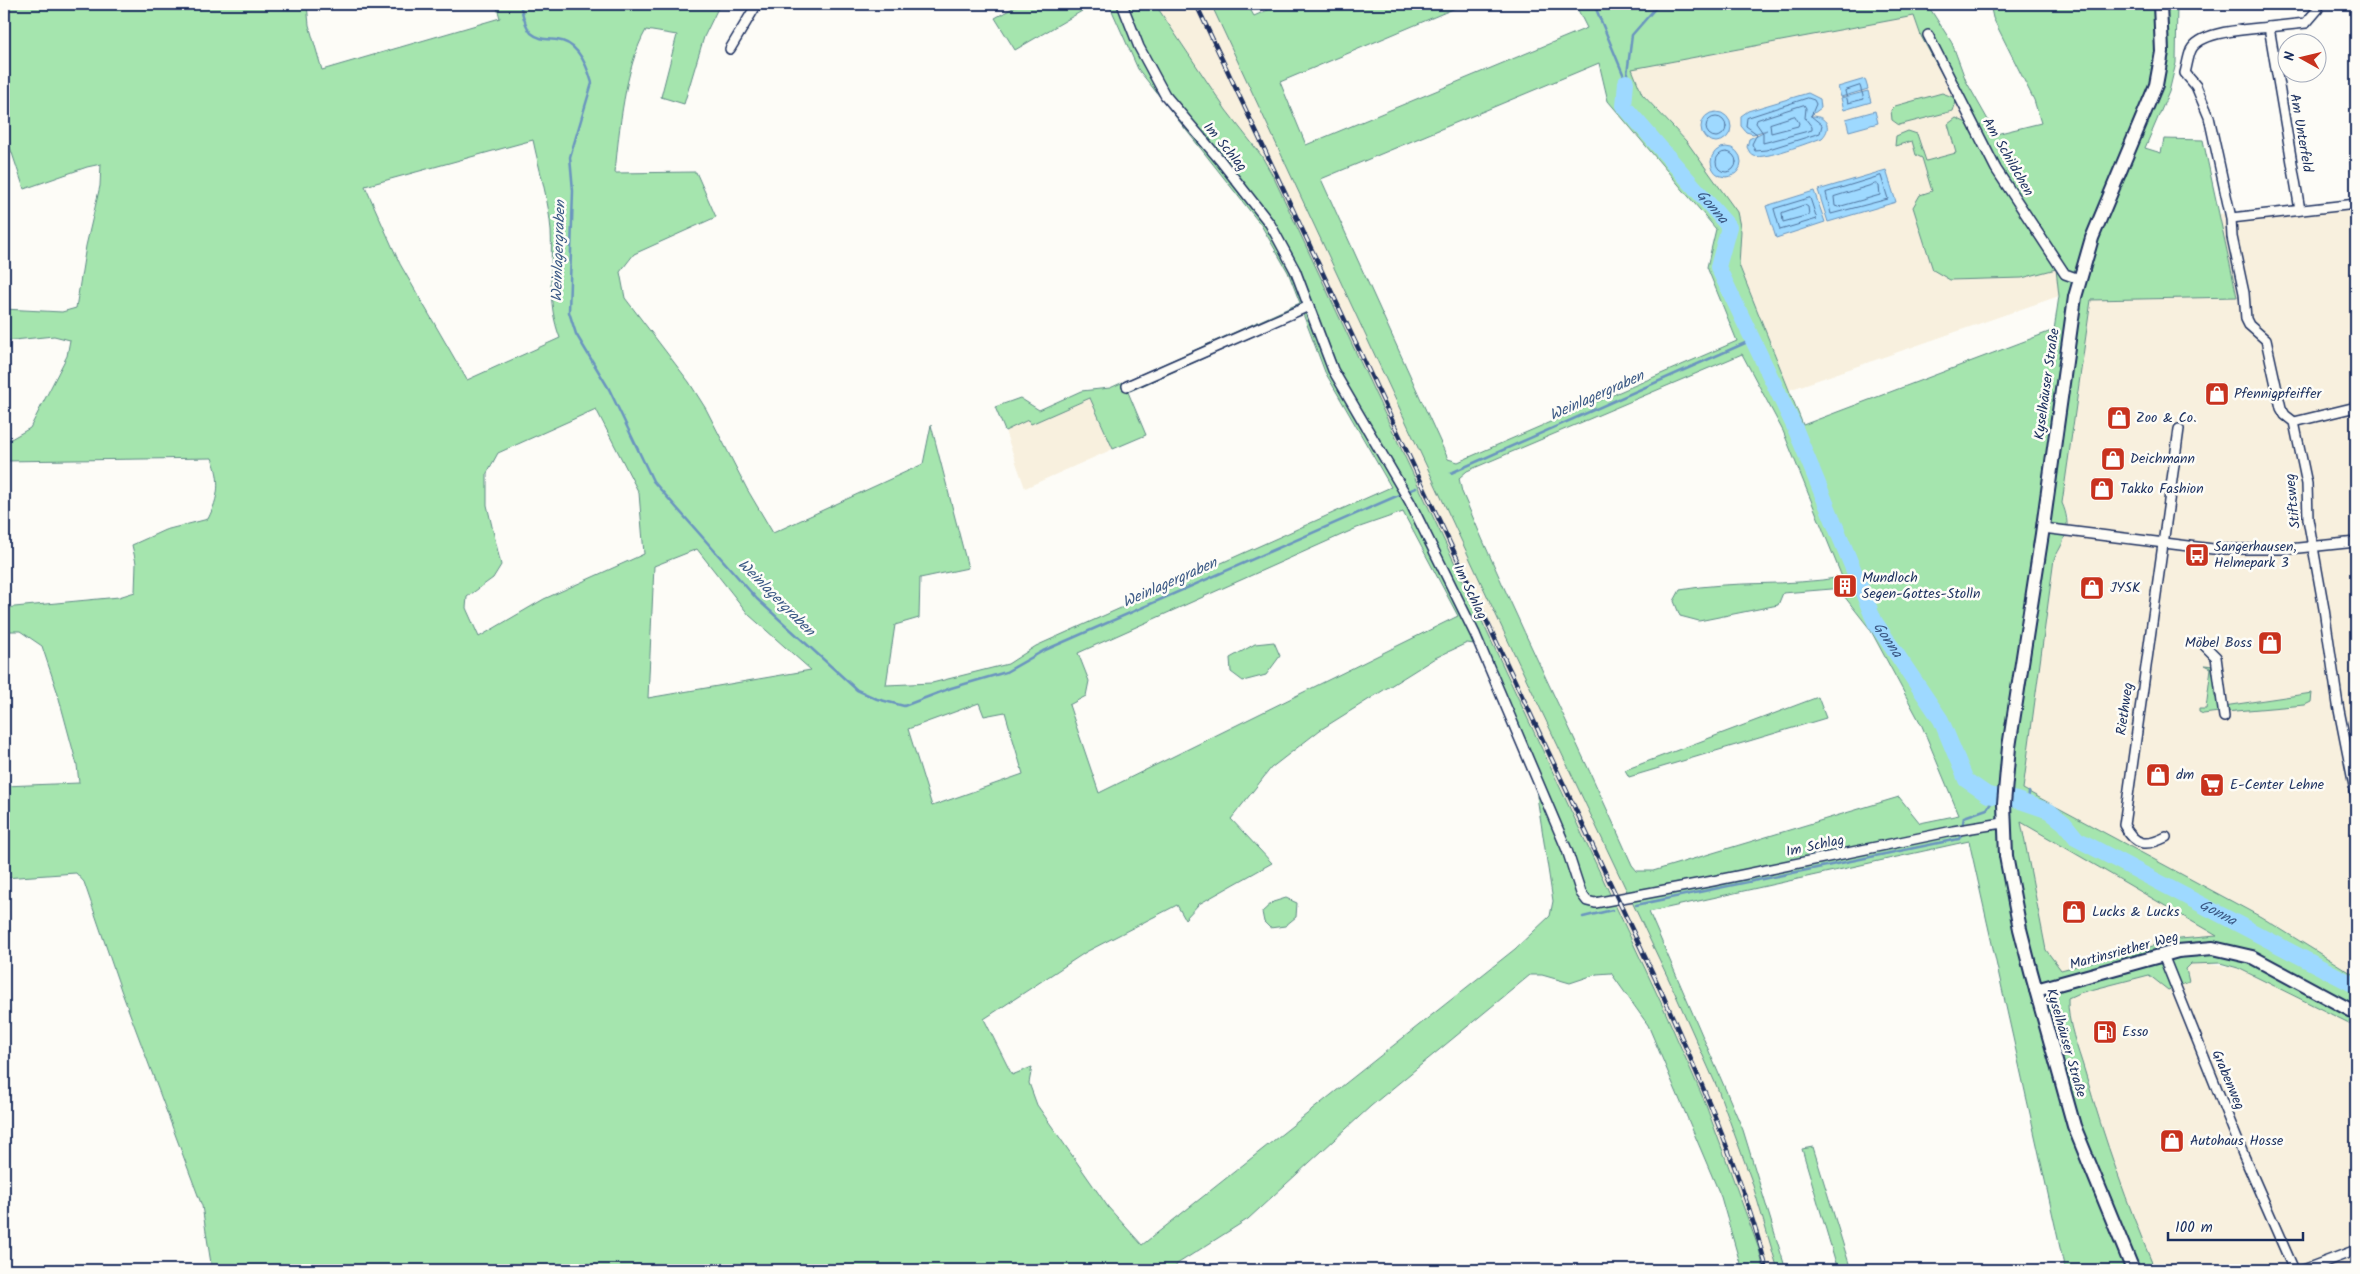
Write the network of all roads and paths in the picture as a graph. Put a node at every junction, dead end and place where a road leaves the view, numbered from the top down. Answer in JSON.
{"nodes":[{"id":1,"x":757,"y":4,"type":"edge"},
{"id":2,"x":1122,"y":4,"type":"edge"},
{"id":3,"x":2160,"y":4,"type":"edge"},
{"id":4,"x":2318,"y":9,"type":"dead end"},
{"id":5,"x":2269,"y":27,"type":"junction"},
{"id":6,"x":1928,"y":35,"type":"dead end"},
{"id":7,"x":730,"y":50,"type":"dead end"},
{"id":8,"x":2356,"y":204,"type":"edge"},
{"id":9,"x":2300,"y":210,"type":"junction"},
{"id":10,"x":2231,"y":218,"type":"junction"},
{"id":11,"x":2079,"y":279,"type":"junction"},
{"id":12,"x":1309,"y":306,"type":"junction"},
{"id":13,"x":1126,"y":386,"type":"dead end"},
{"id":14,"x":2356,"y":407,"type":"edge"},
{"id":15,"x":2294,"y":422,"type":"junction"},
{"id":16,"x":2179,"y":429,"type":"dead end"},
{"id":17,"x":2043,"y":528,"type":"junction"},
{"id":18,"x":2356,"y":542,"type":"edge"},
{"id":19,"x":2161,"y":544,"type":"junction"},
{"id":20,"x":2313,"y":546,"type":"junction"},
{"id":21,"x":2204,"y":645,"type":"dead end"},
{"id":22,"x":2224,"y":717,"type":"dead end"},
{"id":23,"x":2356,"y":796,"type":"edge"},
{"id":24,"x":2003,"y":819,"type":"junction"},
{"id":25,"x":2166,"y":837,"type":"dead end"},
{"id":26,"x":2163,"y":955,"type":"junction"},
{"id":27,"x":2036,"y":990,"type":"junction"},
{"id":28,"x":2356,"y":1013,"type":"edge"},
{"id":29,"x":2356,"y":1250,"type":"edge"},
{"id":30,"x":2132,"y":1270,"type":"edge"},
{"id":31,"x":2294,"y":1270,"type":"edge"},
{"id":32,"x":2302,"y":1270,"type":"edge"}],
"edges":[{"from":1,"to":7,"type":"street"},
{"from":2,"to":12,"type":"street","name":"Im Schlag"},
{"from":3,"to":11,"type":"main road","name":"Kyselhäuser Straße"},
{"from":4,"to":5,"type":"street"},
{"from":5,"to":9,"type":"street","name":"Am Unterfeld"},
{"from":5,"to":10,"type":"street"},
{"from":6,"to":11,"type":"street","name":"Am Schildchen"},
{"from":8,"to":9,"type":"street"},
{"from":9,"to":10,"type":"street"},
{"from":10,"to":15,"type":"street","name":"Stiftsweg"},
{"from":11,"to":17,"type":"main road","name":"Kyselhäuser Straße"},
{"from":12,"to":13,"type":"street"},
{"from":12,"to":24,"type":"street","name":"Im Schlag"},
{"from":14,"to":15,"type":"street"},
{"from":15,"to":20,"type":"street","name":"Stiftsweg"},
{"from":16,"to":19,"type":"street","name":"Riethweg"},
{"from":17,"to":19,"type":"street"},
{"from":17,"to":24,"type":"main road","name":"Kyselhäuser Straße"},
{"from":18,"to":20,"type":"street"},
{"from":19,"to":20,"type":"street"},
{"from":19,"to":25,"type":"street","name":"Riethweg"},
{"from":20,"to":23,"type":"street","name":"Stiftsweg"},
{"from":21,"to":22,"type":"street"},
{"from":24,"to":27,"type":"main road","name":"Kyselhäuser Straße"},
{"from":26,"to":27,"type":"main road","name":"Martinsriether Weg"},
{"from":26,"to":28,"type":"main road","name":"Martinsriether Weg"},
{"from":26,"to":31,"type":"street","name":"Grabenweg"},
{"from":27,"to":30,"type":"main road","name":"Kyselhäuser Straße"},
{"from":29,"to":32,"type":"street"}]}
